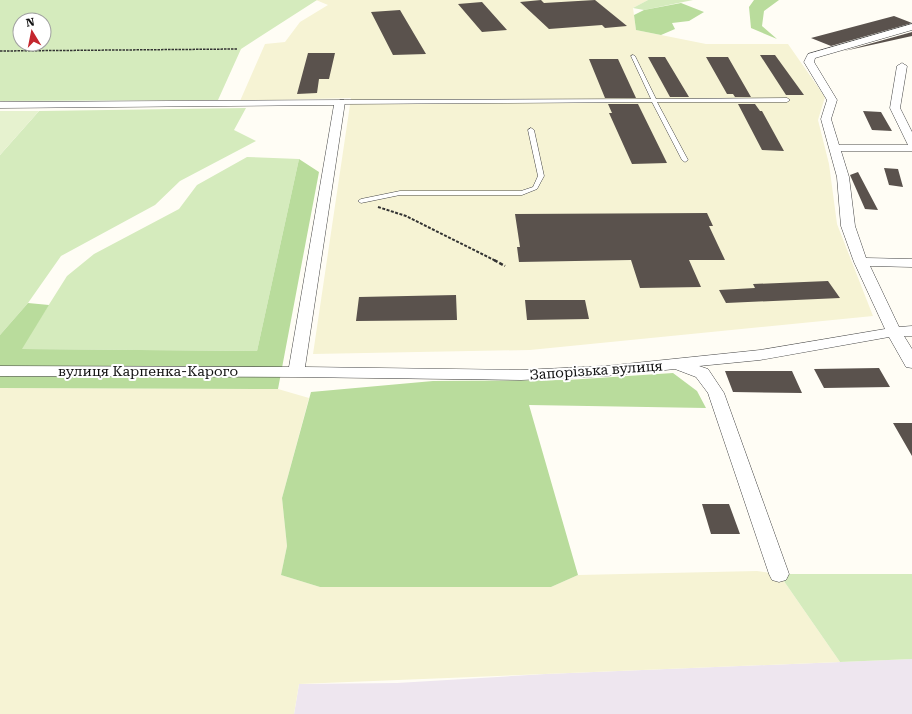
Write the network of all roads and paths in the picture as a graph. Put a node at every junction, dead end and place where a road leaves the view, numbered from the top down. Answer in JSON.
{"nodes":[{"id":1,"x":912,"y":27,"type":"edge"},
{"id":2,"x":237,"y":49,"type":"dead end"},
{"id":3,"x":0,"y":50,"type":"edge"},
{"id":4,"x":633,"y":56,"type":"dead end"},
{"id":5,"x":902,"y":66,"type":"dead end"},
{"id":6,"x":654,"y":100,"type":"junction"},
{"id":7,"x":787,"y":100,"type":"dead end"},
{"id":8,"x":340,"y":102,"type":"junction"},
{"id":9,"x":0,"y":106,"type":"edge"},
{"id":10,"x":531,"y":130,"type":"dead end"},
{"id":11,"x":912,"y":144,"type":"edge"},
{"id":12,"x":834,"y":148,"type":"junction"},
{"id":13,"x":912,"y":148,"type":"edge"},
{"id":14,"x":685,"y":160,"type":"dead end"},
{"id":15,"x":361,"y":201,"type":"joint"},
{"id":16,"x":860,"y":262,"type":"junction"},
{"id":17,"x":912,"y":263,"type":"edge"},
{"id":18,"x":505,"y":266,"type":"dead end"},
{"id":19,"x":894,"y":332,"type":"junction"},
{"id":20,"x":912,"y":332,"type":"edge"},
{"id":21,"x":677,"y":364,"type":"junction"},
{"id":22,"x":912,"y":364,"type":"edge"},
{"id":23,"x":0,"y":371,"type":"edge"},
{"id":24,"x":296,"y":372,"type":"junction"},
{"id":25,"x":779,"y":574,"type":"dead end"}],
"edges":[{"from":1,"to":12,"type":"street"},
{"from":2,"to":3,"type":"path"},
{"from":4,"to":6,"type":"lane"},
{"from":5,"to":11,"type":"street"},
{"from":6,"to":7,"type":"lane"},
{"from":6,"to":8,"type":"lane"},
{"from":6,"to":14,"type":"lane"},
{"from":8,"to":9,"type":"street"},
{"from":8,"to":24,"type":"street"},
{"from":10,"to":15,"type":"lane"},
{"from":12,"to":13,"type":"street"},
{"from":12,"to":16,"type":"street"},
{"from":15,"to":18,"type":"path"},
{"from":16,"to":17,"type":"street"},
{"from":16,"to":19,"type":"street"},
{"from":19,"to":20,"type":"street","name":"Запорізька вулиця"},
{"from":19,"to":21,"type":"street","name":"Запорізька вулиця"},
{"from":19,"to":22,"type":"street"},
{"from":21,"to":24,"type":"street","name":"Запорізька вулиця"},
{"from":21,"to":25,"type":"street"},
{"from":23,"to":24,"type":"street","name":"вулиця Карпенка-Карого"}]}
